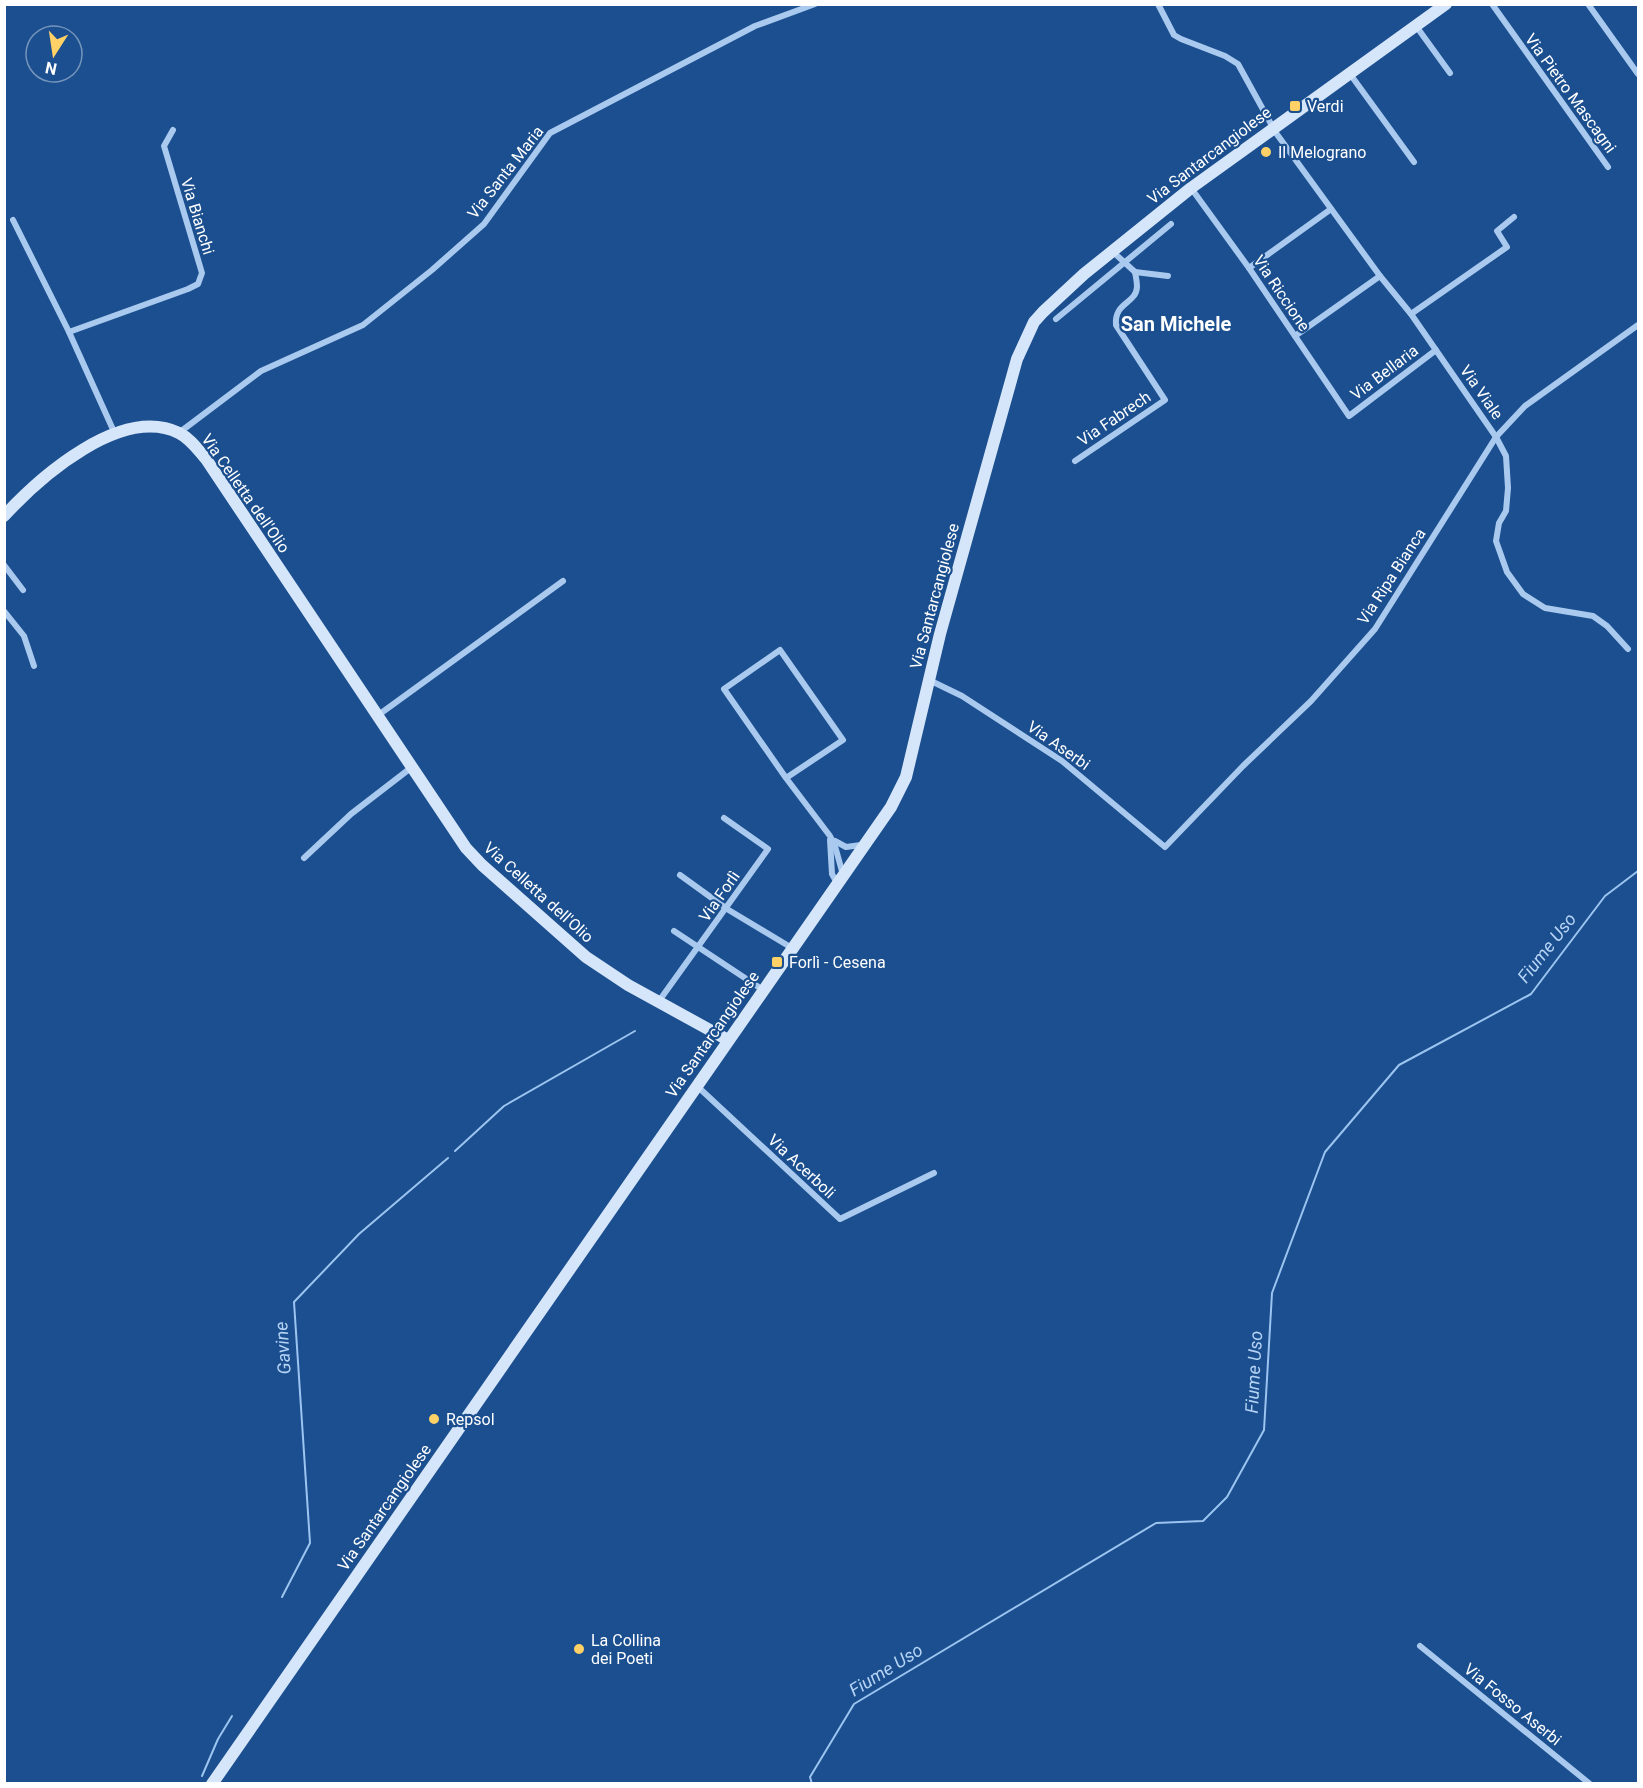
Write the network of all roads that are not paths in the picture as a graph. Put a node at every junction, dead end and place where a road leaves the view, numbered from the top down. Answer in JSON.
{"nodes":[{"id":1,"x":815,"y":4,"type":"edge"},
{"id":2,"x":1158,"y":4,"type":"edge"},
{"id":3,"x":1446,"y":4,"type":"edge"},
{"id":4,"x":1492,"y":4,"type":"edge"},
{"id":5,"x":1588,"y":4,"type":"edge"},
{"id":6,"x":1416,"y":26,"type":"junction"},
{"id":7,"x":1350,"y":73,"type":"junction"},
{"id":8,"x":1450,"y":73,"type":"dead end"},
{"id":9,"x":1638,"y":74,"type":"edge"},
{"id":10,"x":1272,"y":127,"type":"junction"},
{"id":11,"x":173,"y":130,"type":"dead end"},
{"id":12,"x":1414,"y":162,"type":"dead end"},
{"id":13,"x":1608,"y":167,"type":"dead end"},
{"id":14,"x":1191,"y":188,"type":"junction"},
{"id":15,"x":1331,"y":209,"type":"junction"},
{"id":16,"x":1514,"y":217,"type":"dead end"},
{"id":17,"x":13,"y":220,"type":"dead end"},
{"id":18,"x":1171,"y":224,"type":"dead end"},
{"id":19,"x":1112,"y":251,"type":"junction"},
{"id":20,"x":1123,"y":263,"type":"junction"},
{"id":21,"x":1249,"y":268,"type":"junction"},
{"id":22,"x":1135,"y":272,"type":"junction"},
{"id":23,"x":1168,"y":276,"type":"dead end"},
{"id":24,"x":1380,"y":276,"type":"junction"},
{"id":25,"x":1411,"y":314,"type":"junction"},
{"id":26,"x":1056,"y":319,"type":"dead end"},
{"id":27,"x":1638,"y":325,"type":"edge"},
{"id":28,"x":69,"y":332,"type":"junction"},
{"id":29,"x":1295,"y":336,"type":"junction"},
{"id":30,"x":1436,"y":350,"type":"junction"},
{"id":31,"x":1349,"y":416,"type":"joint"},
{"id":32,"x":179,"y":433,"type":"junction"},
{"id":33,"x":115,"y":434,"type":"junction"},
{"id":34,"x":1496,"y":437,"type":"junction"},
{"id":35,"x":1075,"y":461,"type":"dead end"},
{"id":36,"x":4,"y":516,"type":"edge"},
{"id":37,"x":4,"y":565,"type":"edge"},
{"id":38,"x":563,"y":581,"type":"dead end"},
{"id":39,"x":23,"y":590,"type":"dead end"},
{"id":40,"x":4,"y":611,"type":"edge"},
{"id":41,"x":1628,"y":649,"type":"dead end"},
{"id":42,"x":34,"y":666,"type":"dead end"},
{"id":43,"x":928,"y":680,"type":"junction"},
{"id":44,"x":377,"y":716,"type":"junction"},
{"id":45,"x":412,"y":767,"type":"junction"},
{"id":46,"x":786,"y":778,"type":"junction"},
{"id":47,"x":724,"y":818,"type":"dead end"},
{"id":48,"x":830,"y":836,"type":"junction"},
{"id":49,"x":868,"y":842,"type":"junction"},
{"id":50,"x":1165,"y":847,"type":"joint"},
{"id":51,"x":304,"y":858,"type":"dead end"},
{"id":52,"x":680,"y":875,"type":"dead end"},
{"id":53,"x":840,"y":879,"type":"junction"},
{"id":54,"x":727,"y":909,"type":"junction"},
{"id":55,"x":674,"y":931,"type":"dead end"},
{"id":56,"x":699,"y":948,"type":"junction"},
{"id":57,"x":792,"y":948,"type":"junction"},
{"id":58,"x":763,"y":990,"type":"junction"},
{"id":59,"x":659,"y":1001,"type":"junction"},
{"id":60,"x":728,"y":1040,"type":"junction"},
{"id":61,"x":696,"y":1086,"type":"junction"},
{"id":62,"x":934,"y":1173,"type":"dead end"},
{"id":63,"x":1420,"y":1646,"type":"dead end"},
{"id":64,"x":212,"y":1784,"type":"edge"},
{"id":65,"x":1590,"y":1784,"type":"edge"}],
"edges":[{"from":1,"to":32,"type":"street","name":"Via Santa Maria"},
{"from":2,"to":10,"type":"street"},
{"from":3,"to":6,"type":"main road","name":"Via Santarcangiolese"},
{"from":4,"to":13,"type":"street","name":"Via Pietro Mascagni"},
{"from":5,"to":9,"type":"street"},
{"from":6,"to":7,"type":"main road","name":"Via Santarcangiolese"},
{"from":6,"to":8,"type":"street"},
{"from":7,"to":10,"type":"main road","name":"Via Santarcangiolese"},
{"from":7,"to":12,"type":"street"},
{"from":10,"to":14,"type":"main road","name":"Via Santarcangiolese"},
{"from":10,"to":15,"type":"street","name":"Via Viale"},
{"from":11,"to":28,"type":"street","name":"Via Bianchi"},
{"from":14,"to":19,"type":"main road","name":"Via Santarcangiolese"},
{"from":14,"to":21,"type":"street","name":"Via Riccione"},
{"from":15,"to":21,"type":"street"},
{"from":15,"to":24,"type":"street","name":"Via Viale"},
{"from":16,"to":25,"type":"street"},
{"from":17,"to":28,"type":"street"},
{"from":18,"to":20,"type":"street","name":"Via Santarcangiolese"},
{"from":19,"to":20,"type":"street"},
{"from":19,"to":43,"type":"main road","name":"Via Santarcangiolese"},
{"from":20,"to":22,"type":"street"},
{"from":20,"to":26,"type":"street","name":"Via Santarcangiolese"},
{"from":21,"to":29,"type":"street","name":"Via Riccione"},
{"from":22,"to":23,"type":"street"},
{"from":22,"to":35,"type":"street","name":"Via Fabrech"},
{"from":24,"to":25,"type":"street","name":"Via Viale"},
{"from":24,"to":29,"type":"street"},
{"from":25,"to":30,"type":"street","name":"Via Viale"},
{"from":27,"to":34,"type":"street","name":"Via Ripa Bianca"},
{"from":28,"to":33,"type":"street"},
{"from":29,"to":31,"type":"street","name":"Via Riccione"},
{"from":30,"to":31,"type":"street","name":"Via Bellaria"},
{"from":30,"to":34,"type":"street","name":"Via Viale"},
{"from":32,"to":33,"type":"main road","name":"Via Celletta dell'Olio"},
{"from":32,"to":44,"type":"main road","name":"Via Celletta dell'Olio"},
{"from":33,"to":36,"type":"main road","name":"Via Celletta dell'Olio"},
{"from":34,"to":41,"type":"street","name":"Via Viale"},
{"from":34,"to":50,"type":"street","name":"Via Ripa Bianca"},
{"from":37,"to":39,"type":"street"},
{"from":38,"to":44,"type":"street"},
{"from":40,"to":42,"type":"street"},
{"from":43,"to":49,"type":"main road","name":"Via Santarcangiolese"},
{"from":43,"to":50,"type":"street","name":"Via Aserbi"},
{"from":44,"to":45,"type":"main road","name":"Via Celletta dell'Olio"},
{"from":45,"to":51,"type":"street"},
{"from":45,"to":59,"type":"main road","name":"Via Celletta dell'Olio"},
{"from":46,"to":46,"type":"street"},
{"from":46,"to":48,"type":"street"},
{"from":47,"to":54,"type":"street","name":"Via Forlì"},
{"from":48,"to":49,"type":"street"},
{"from":48,"to":53,"type":"street"},
{"from":48,"to":53,"type":"street"},
{"from":49,"to":53,"type":"main road","name":"Via Santarcangiolese"},
{"from":52,"to":54,"type":"street"},
{"from":53,"to":57,"type":"main road","name":"Via Santarcangiolese"},
{"from":54,"to":56,"type":"street","name":"Via Forlì"},
{"from":54,"to":57,"type":"street"},
{"from":55,"to":56,"type":"street"},
{"from":56,"to":58,"type":"street"},
{"from":56,"to":59,"type":"street","name":"Via Forlì"},
{"from":57,"to":58,"type":"main road","name":"Via Santarcangiolese"},
{"from":58,"to":60,"type":"main road","name":"Via Santarcangiolese"},
{"from":59,"to":60,"type":"main road","name":"Via Celletta dell'Olio"},
{"from":60,"to":61,"type":"main road","name":"Via Santarcangiolese"},
{"from":61,"to":62,"type":"street","name":"Via Acerboli"},
{"from":61,"to":64,"type":"main road","name":"Via Santarcangiolese"},
{"from":63,"to":65,"type":"street","name":"Via Fosso Aserbi"}]}
